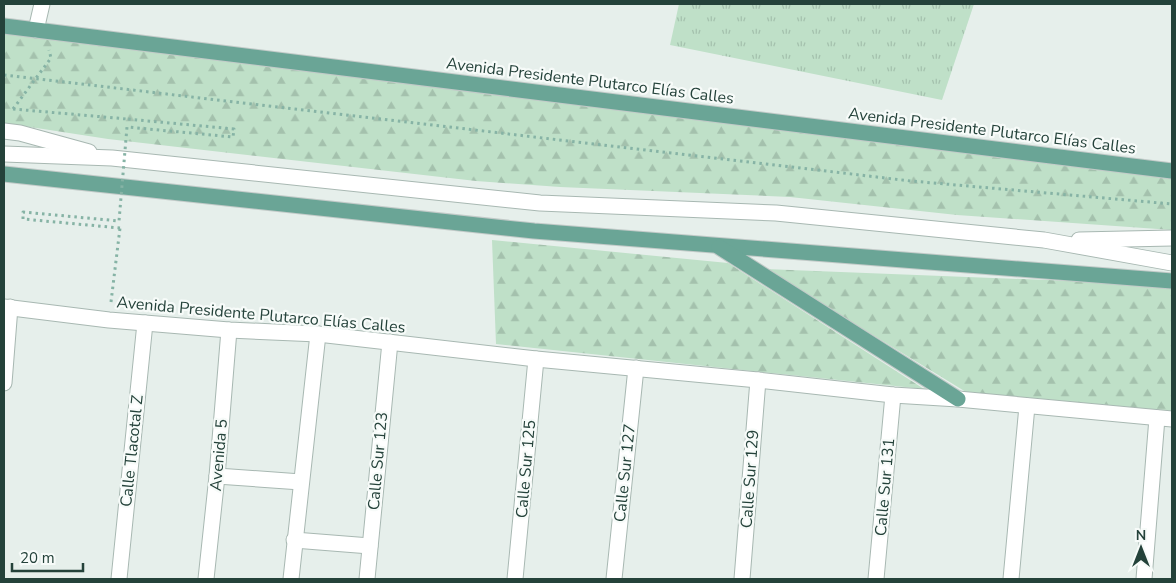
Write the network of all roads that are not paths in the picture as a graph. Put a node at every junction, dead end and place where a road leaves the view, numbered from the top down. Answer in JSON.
{"nodes":[{"id":1,"x":42,"y":4,"type":"edge"},
{"id":2,"x":4,"y":26,"type":"edge"},
{"id":3,"x":40,"y":30,"type":"junction"},
{"id":4,"x":4,"y":131,"type":"edge"},
{"id":5,"x":4,"y":154,"type":"edge"},
{"id":6,"x":112,"y":158,"type":"junction"},
{"id":7,"x":1172,"y":171,"type":"edge"},
{"id":8,"x":4,"y":174,"type":"edge"},
{"id":9,"x":1172,"y":238,"type":"edge"},
{"id":10,"x":1044,"y":240,"type":"junction"},
{"id":11,"x":718,"y":246,"type":"junction"},
{"id":12,"x":1172,"y":263,"type":"edge"},
{"id":13,"x":1172,"y":281,"type":"edge"},
{"id":14,"x":7,"y":307,"type":"edge"},
{"id":15,"x":145,"y":323,"type":"junction"},
{"id":16,"x":229,"y":330,"type":"junction"},
{"id":17,"x":318,"y":334,"type":"junction"},
{"id":18,"x":390,"y":342,"type":"junction"},
{"id":19,"x":536,"y":359,"type":"junction"},
{"id":20,"x":636,"y":368,"type":"junction"},
{"id":21,"x":758,"y":380,"type":"junction"},
{"id":22,"x":4,"y":383,"type":"edge"},
{"id":23,"x":893,"y":396,"type":"junction"},
{"id":24,"x":958,"y":400,"type":"junction"},
{"id":25,"x":1027,"y":406,"type":"junction"},
{"id":26,"x":1157,"y":418,"type":"junction"},
{"id":27,"x":1172,"y":419,"type":"edge"},
{"id":28,"x":217,"y":476,"type":"junction"},
{"id":29,"x":302,"y":482,"type":"junction"},
{"id":30,"x":294,"y":540,"type":"junction"},
{"id":31,"x":370,"y":546,"type":"junction"},
{"id":32,"x":119,"y":579,"type":"edge"},
{"id":33,"x":206,"y":579,"type":"edge"},
{"id":34,"x":291,"y":579,"type":"edge"},
{"id":35,"x":367,"y":579,"type":"edge"},
{"id":36,"x":515,"y":579,"type":"edge"},
{"id":37,"x":614,"y":579,"type":"edge"},
{"id":38,"x":742,"y":579,"type":"edge"},
{"id":39,"x":876,"y":579,"type":"edge"},
{"id":40,"x":1011,"y":579,"type":"edge"},
{"id":41,"x":1144,"y":579,"type":"edge"}],
"edges":[{"from":1,"to":3,"type":"street"},
{"from":2,"to":3,"type":"main road","name":"Avenida Presidente Plutarco Elías Calles"},
{"from":3,"to":7,"type":"main road","name":"Avenida Presidente Plutarco Elías Calles"},
{"from":4,"to":6,"type":"street"},
{"from":5,"to":6,"type":"street"},
{"from":6,"to":10,"type":"street"},
{"from":8,"to":11,"type":"main road"},
{"from":9,"to":10,"type":"street"},
{"from":10,"to":12,"type":"street"},
{"from":11,"to":13,"type":"main road"},
{"from":11,"to":24,"type":"main road"},
{"from":14,"to":15,"type":"street","name":"Avenida Presidente Plutarco Elías Calles"},
{"from":14,"to":22,"type":"street"},
{"from":15,"to":16,"type":"street","name":"Avenida Presidente Plutarco Elías Calles"},
{"from":15,"to":32,"type":"street","name":"Calle Tlacotal Z"},
{"from":16,"to":17,"type":"street","name":"Avenida Presidente Plutarco Elías Calles"},
{"from":16,"to":28,"type":"street","name":"Avenida 5"},
{"from":17,"to":18,"type":"street","name":"Avenida Presidente Plutarco Elías Calles"},
{"from":17,"to":29,"type":"street"},
{"from":18,"to":19,"type":"street","name":"Avenida Presidente Plutarco Elías Calles"},
{"from":18,"to":31,"type":"street","name":"Calle Sur 123"},
{"from":19,"to":20,"type":"street","name":"Avenida Presidente Plutarco Elías Calles"},
{"from":19,"to":36,"type":"street","name":"Calle Sur 125"},
{"from":20,"to":21,"type":"street","name":"Avenida Presidente Plutarco Elías Calles"},
{"from":20,"to":37,"type":"street","name":"Calle Sur 127"},
{"from":21,"to":23,"type":"street","name":"Avenida Presidente Plutarco Elías Calles"},
{"from":21,"to":38,"type":"street","name":"Calle Sur 129"},
{"from":23,"to":24,"type":"street","name":"Avenida Presidente Plutarco Elías Calles"},
{"from":23,"to":39,"type":"street","name":"Calle Sur 131"},
{"from":24,"to":25,"type":"street","name":"Avenida Presidente Plutarco Elías Calles"},
{"from":25,"to":26,"type":"street","name":"Avenida Presidente Plutarco Elías Calles"},
{"from":25,"to":40,"type":"street"},
{"from":26,"to":27,"type":"street","name":"Avenida Presidente Plutarco Elías Calles"},
{"from":26,"to":41,"type":"street"},
{"from":28,"to":29,"type":"street"},
{"from":28,"to":33,"type":"street","name":"Avenida 5"},
{"from":29,"to":30,"type":"street"},
{"from":30,"to":31,"type":"street"},
{"from":30,"to":34,"type":"street"},
{"from":31,"to":35,"type":"street","name":"Calle Sur 123"}]}
